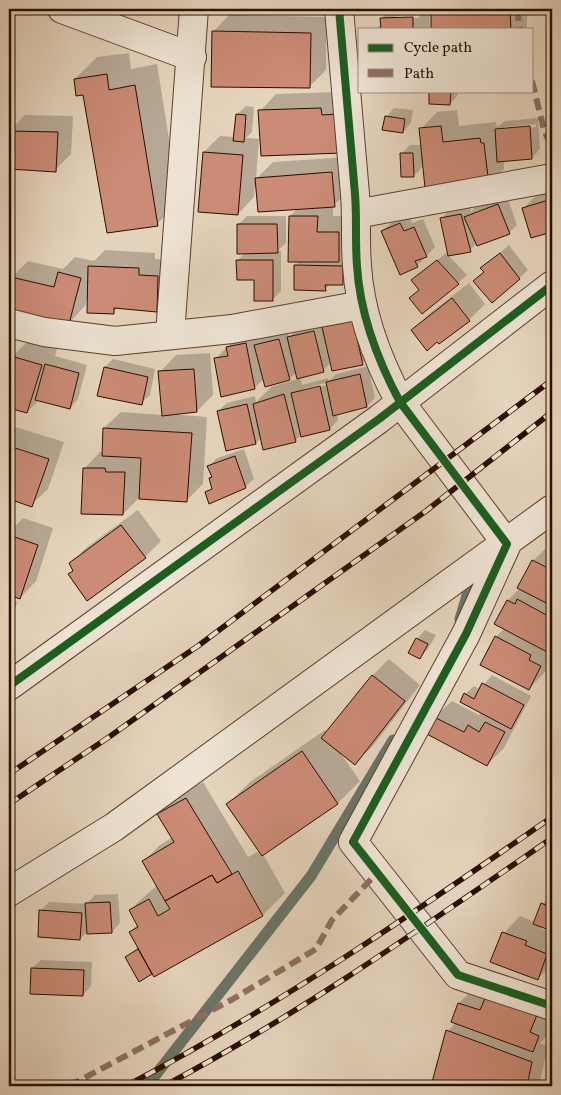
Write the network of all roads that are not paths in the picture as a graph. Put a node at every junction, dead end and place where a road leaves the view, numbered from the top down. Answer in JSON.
{"nodes":[{"id":1,"x":62,"y":9,"type":"edge"},
{"id":2,"x":194,"y":9,"type":"edge"},
{"id":3,"x":339,"y":9,"type":"edge"},
{"id":4,"x":192,"y":57,"type":"junction"},
{"id":5,"x":552,"y":178,"type":"edge"},
{"id":6,"x":356,"y":214,"type":"junction"},
{"id":7,"x":552,"y":286,"type":"edge"},
{"id":8,"x":362,"y":305,"type":"junction"},
{"id":9,"x":9,"y":323,"type":"edge"},
{"id":10,"x":170,"y":334,"type":"junction"},
{"id":11,"x":400,"y":402,"type":"junction"},
{"id":12,"x":552,"y":509,"type":"edge"},
{"id":13,"x":507,"y":544,"type":"junction"},
{"id":14,"x":9,"y":686,"type":"edge"},
{"id":15,"x":9,"y":892,"type":"edge"},
{"id":16,"x":552,"y":1006,"type":"edge"}],
"edges":[{"from":1,"to":4,"type":"street"},
{"from":2,"to":4,"type":"street"},
{"from":3,"to":6,"type":"street"},
{"from":4,"to":10,"type":"street"},
{"from":5,"to":6,"type":"street"},
{"from":6,"to":8,"type":"street"},
{"from":7,"to":11,"type":"street"},
{"from":8,"to":10,"type":"street"},
{"from":8,"to":11,"type":"street"},
{"from":9,"to":10,"type":"street"},
{"from":11,"to":13,"type":"street"},
{"from":11,"to":14,"type":"street"},
{"from":12,"to":13,"type":"street"},
{"from":13,"to":15,"type":"street"},
{"from":13,"to":16,"type":"street"}]}
